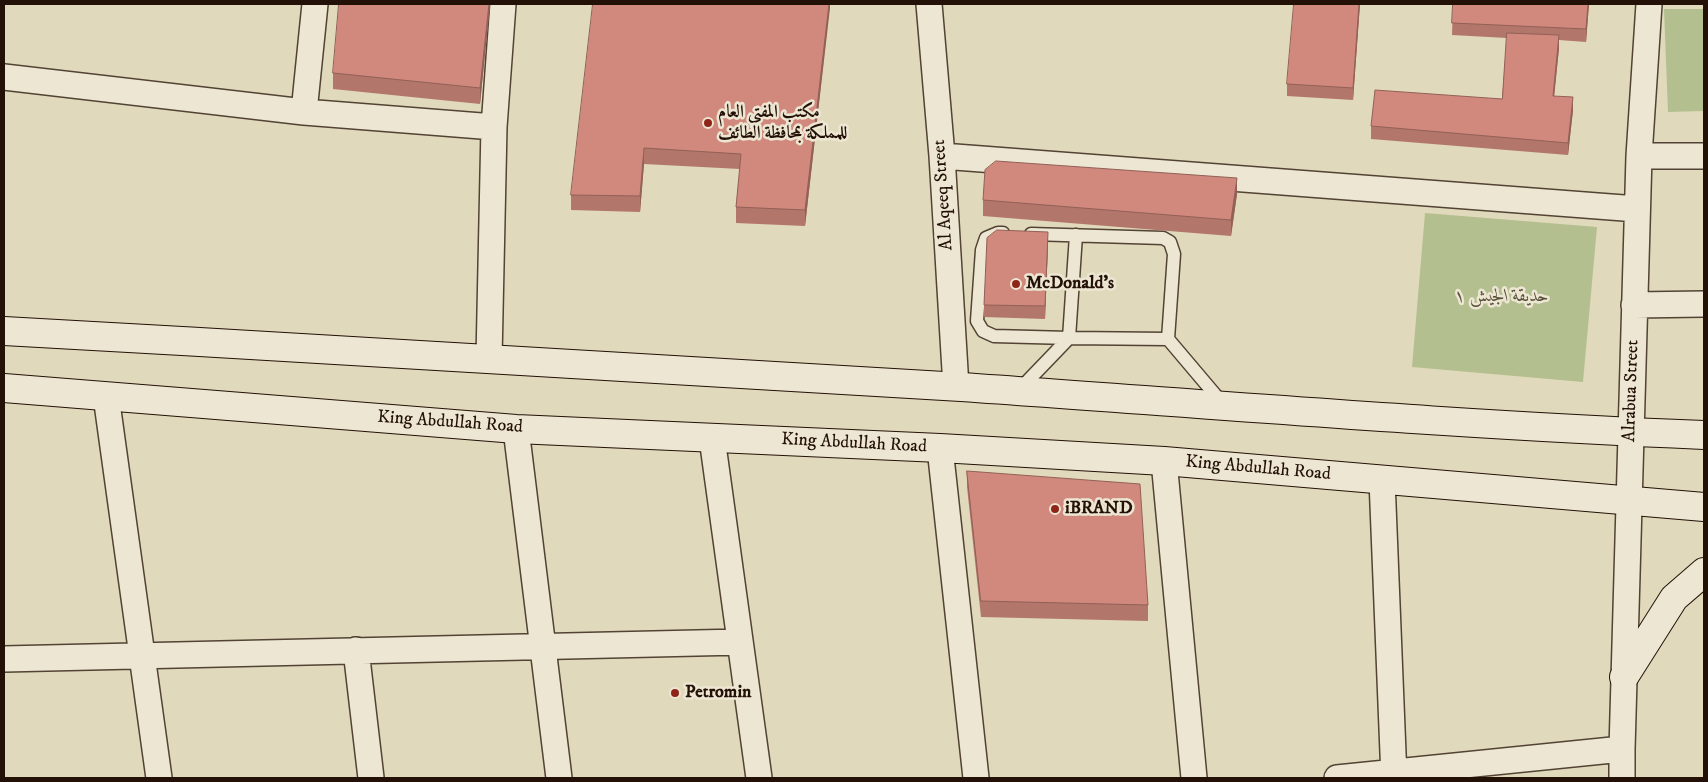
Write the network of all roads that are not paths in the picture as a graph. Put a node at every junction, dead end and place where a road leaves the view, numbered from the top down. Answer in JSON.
{"nodes":[{"id":1,"x":315,"y":4,"type":"edge"},
{"id":2,"x":503,"y":4,"type":"edge"},
{"id":3,"x":930,"y":4,"type":"edge"},
{"id":4,"x":1649,"y":4,"type":"edge"},
{"id":5,"x":4,"y":77,"type":"edge"},
{"id":6,"x":304,"y":112,"type":"junction"},
{"id":7,"x":494,"y":127,"type":"junction"},
{"id":8,"x":942,"y":156,"type":"junction"},
{"id":9,"x":1639,"y":156,"type":"junction"},
{"id":10,"x":1704,"y":156,"type":"edge"},
{"id":11,"x":1637,"y":209,"type":"junction"},
{"id":12,"x":1076,"y":235,"type":"junction"},
{"id":13,"x":1634,"y":304,"type":"junction"},
{"id":14,"x":1704,"y":304,"type":"edge"},
{"id":15,"x":4,"y":332,"type":"edge"},
{"id":16,"x":1069,"y":338,"type":"junction"},
{"id":17,"x":1168,"y":339,"type":"junction"},
{"id":18,"x":489,"y":358,"type":"junction"},
{"id":19,"x":956,"y":387,"type":"junction"},
{"id":20,"x":4,"y":388,"type":"edge"},
{"id":21,"x":1018,"y":391,"type":"junction"},
{"id":22,"x":106,"y":396,"type":"junction"},
{"id":23,"x":1225,"y":406,"type":"junction"},
{"id":24,"x":516,"y":429,"type":"junction"},
{"id":25,"x":1631,"y":432,"type":"junction"},
{"id":26,"x":1704,"y":435,"type":"edge"},
{"id":27,"x":712,"y":438,"type":"junction"},
{"id":28,"x":940,"y":448,"type":"junction"},
{"id":29,"x":1164,"y":461,"type":"junction"},
{"id":30,"x":1382,"y":480,"type":"junction"},
{"id":31,"x":1629,"y":501,"type":"junction"},
{"id":32,"x":1704,"y":507,"type":"edge"},
{"id":33,"x":1704,"y":572,"type":"edge"},
{"id":34,"x":740,"y":642,"type":"junction"},
{"id":35,"x":543,"y":646,"type":"junction"},
{"id":36,"x":356,"y":650,"type":"junction"},
{"id":37,"x":142,"y":656,"type":"junction"},
{"id":38,"x":4,"y":659,"type":"edge"},
{"id":39,"x":1624,"y":676,"type":"junction"},
{"id":40,"x":1622,"y":749,"type":"junction"},
{"id":41,"x":1394,"y":775,"type":"edge"},
{"id":42,"x":159,"y":778,"type":"edge"},
{"id":43,"x":371,"y":778,"type":"edge"},
{"id":44,"x":559,"y":778,"type":"edge"},
{"id":45,"x":759,"y":778,"type":"edge"},
{"id":46,"x":976,"y":778,"type":"edge"},
{"id":47,"x":1194,"y":778,"type":"edge"},
{"id":48,"x":1337,"y":778,"type":"edge"},
{"id":49,"x":1622,"y":778,"type":"edge"}],
"edges":[{"from":1,"to":6,"type":"street"},
{"from":2,"to":7,"type":"street"},
{"from":3,"to":8,"type":"street","name":"Al Aqeeq Street"},
{"from":4,"to":9,"type":"street","name":"Alrabua Street"},
{"from":5,"to":6,"type":"street"},
{"from":6,"to":7,"type":"street"},
{"from":7,"to":18,"type":"street"},
{"from":8,"to":11,"type":"street"},
{"from":8,"to":19,"type":"street","name":"Al Aqeeq Street"},
{"from":9,"to":10,"type":"street"},
{"from":9,"to":11,"type":"street","name":"Alrabua Street"},
{"from":11,"to":13,"type":"street","name":"Alrabua Street"},
{"from":12,"to":16,"type":"lane"},
{"from":12,"to":16,"type":"lane"},
{"from":12,"to":17,"type":"lane"},
{"from":13,"to":14,"type":"street"},
{"from":13,"to":25,"type":"street","name":"Alrabua Street"},
{"from":15,"to":18,"type":"main road"},
{"from":16,"to":17,"type":"lane"},
{"from":16,"to":21,"type":"lane"},
{"from":17,"to":23,"type":"lane"},
{"from":18,"to":19,"type":"main road"},
{"from":19,"to":21,"type":"main road"},
{"from":20,"to":22,"type":"main road","name":"King Abdullah Road"},
{"from":21,"to":23,"type":"main road"},
{"from":22,"to":24,"type":"main road","name":"King Abdullah Road"},
{"from":22,"to":37,"type":"street"},
{"from":23,"to":25,"type":"main road"},
{"from":24,"to":27,"type":"main road","name":"King Abdullah Road"},
{"from":24,"to":35,"type":"street"},
{"from":25,"to":26,"type":"main road"},
{"from":25,"to":31,"type":"street","name":"Alrabua Street"},
{"from":27,"to":28,"type":"main road","name":"King Abdullah Road"},
{"from":27,"to":34,"type":"street"},
{"from":28,"to":29,"type":"main road","name":"King Abdullah Road"},
{"from":28,"to":46,"type":"street"},
{"from":29,"to":30,"type":"main road","name":"King Abdullah Road"},
{"from":29,"to":47,"type":"street"},
{"from":30,"to":31,"type":"main road","name":"King Abdullah Road"},
{"from":30,"to":41,"type":"street"},
{"from":31,"to":32,"type":"main road","name":"King Abdullah Road"},
{"from":31,"to":39,"type":"street","name":"Alrabua Street"},
{"from":33,"to":39,"type":"main road"},
{"from":34,"to":35,"type":"street"},
{"from":34,"to":45,"type":"street"},
{"from":35,"to":36,"type":"street"},
{"from":35,"to":44,"type":"street"},
{"from":36,"to":37,"type":"street"},
{"from":36,"to":43,"type":"street"},
{"from":37,"to":38,"type":"street"},
{"from":37,"to":42,"type":"street"},
{"from":39,"to":40,"type":"street","name":"Alrabua Street"},
{"from":40,"to":41,"type":"street"},
{"from":40,"to":49,"type":"street","name":"Alrabua Street"},
{"from":41,"to":48,"type":"street"}]}
